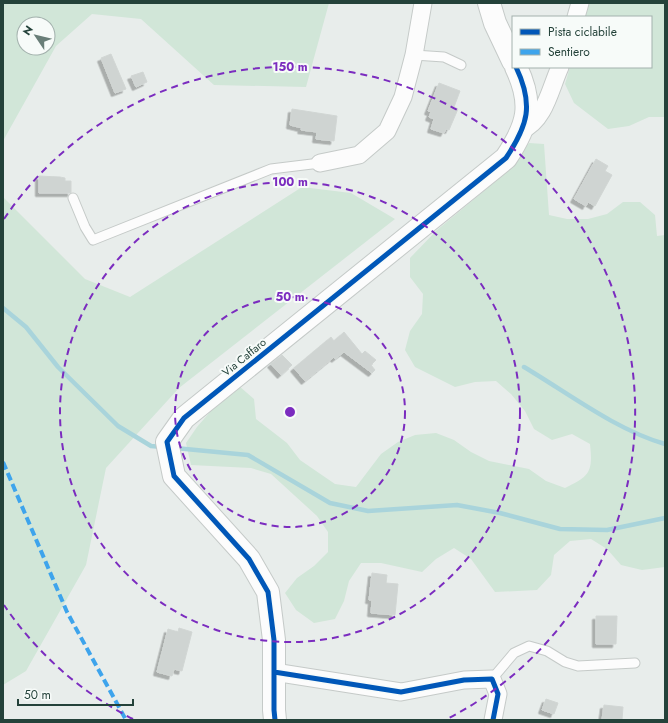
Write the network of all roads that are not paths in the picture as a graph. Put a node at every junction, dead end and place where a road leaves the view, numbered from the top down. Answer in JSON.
{"nodes":[{"id":1,"x":423,"y":3,"type":"edge"},
{"id":2,"x":489,"y":3,"type":"edge"},
{"id":3,"x":580,"y":3,"type":"edge"},
{"id":4,"x":576,"y":16,"type":"edge"},
{"id":5,"x":414,"y":54,"type":"junction"},
{"id":6,"x":512,"y":59,"type":"edge"},
{"id":7,"x":461,"y":65,"type":"dead end"},
{"id":8,"x":516,"y":68,"type":"edge"},
{"id":9,"x":560,"y":68,"type":"edge"},
{"id":10,"x":522,"y":130,"type":"junction"},
{"id":11,"x":320,"y":163,"type":"joint"},
{"id":12,"x":73,"y":198,"type":"dead end"},
{"id":13,"x":635,"y":663,"type":"dead end"},
{"id":14,"x":274,"y":672,"type":"junction"},
{"id":15,"x":492,"y":679,"type":"junction"},
{"id":16,"x":275,"y":720,"type":"edge"},
{"id":17,"x":493,"y":720,"type":"edge"}],
"edges":[{"from":1,"to":5,"type":"street"},
{"from":2,"to":6,"type":"street"},
{"from":3,"to":4,"type":"street"},
{"from":5,"to":7,"type":"lane"},
{"from":5,"to":11,"type":"street"},
{"from":8,"to":10,"type":"street","name":"Via Caffaro"},
{"from":9,"to":10,"type":"street"},
{"from":10,"to":14,"type":"street","name":"Via Caffaro"},
{"from":11,"to":12,"type":"lane"},
{"from":13,"to":15,"type":"lane"},
{"from":14,"to":15,"type":"street"},
{"from":14,"to":16,"type":"street","name":"Via Caffaro"},
{"from":15,"to":17,"type":"street"}]}
